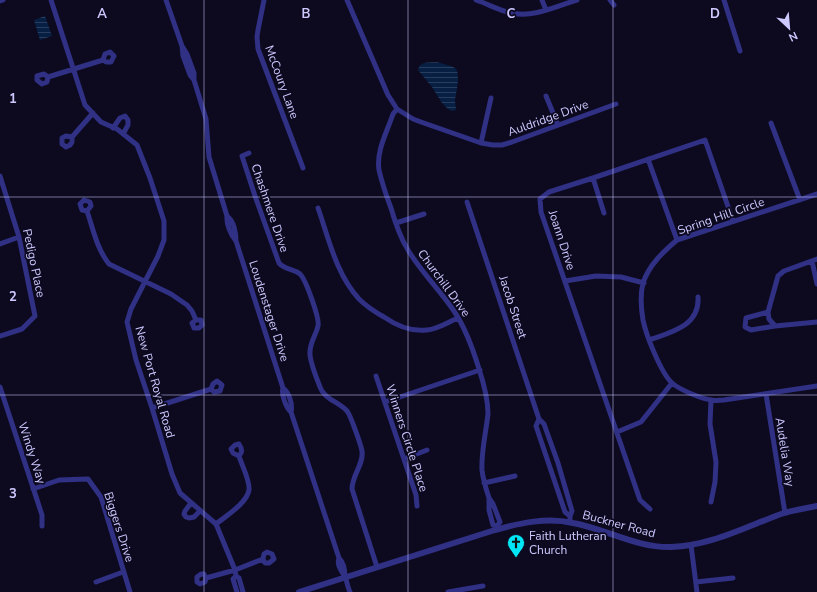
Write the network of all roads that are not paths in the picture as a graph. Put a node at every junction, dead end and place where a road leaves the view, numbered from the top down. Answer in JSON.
{"nodes":[{"id":1,"x":52,"y":0,"type":"edge"},
{"id":2,"x":166,"y":0,"type":"edge"},
{"id":3,"x":264,"y":0,"type":"edge"},
{"id":4,"x":347,"y":0,"type":"edge"},
{"id":5,"x":476,"y":0,"type":"edge"},
{"id":6,"x":542,"y":0,"type":"edge"},
{"id":7,"x":576,"y":0,"type":"edge"},
{"id":8,"x":610,"y":0,"type":"edge"},
{"id":9,"x":724,"y":0,"type":"edge"},
{"id":10,"x":614,"y":5,"type":"dead end"},
{"id":11,"x":546,"y":10,"type":"junction"},
{"id":12,"x":740,"y":51,"type":"dead end"},
{"id":13,"x":103,"y":60,"type":"dead end"},
{"id":14,"x":73,"y":70,"type":"junction"},
{"id":15,"x":48,"y":77,"type":"dead end"},
{"id":16,"x":546,"y":96,"type":"dead end"},
{"id":17,"x":491,"y":98,"type":"dead end"},
{"id":18,"x":616,"y":104,"type":"dead end"},
{"id":19,"x":397,"y":108,"type":"junction"},
{"id":20,"x":93,"y":113,"type":"junction"},
{"id":21,"x":771,"y":123,"type":"dead end"},
{"id":22,"x":558,"y":125,"type":"junction"},
{"id":23,"x":113,"y":128,"type":"junction"},
{"id":24,"x":123,"y":134,"type":"junction"},
{"id":25,"x":72,"y":137,"type":"dead end"},
{"id":26,"x":480,"y":142,"type":"junction"},
{"id":27,"x":249,"y":153,"type":"dead end"},
{"id":28,"x":648,"y":159,"type":"junction"},
{"id":29,"x":303,"y":168,"type":"dead end"},
{"id":30,"x":0,"y":176,"type":"edge"},
{"id":31,"x":593,"y":178,"type":"junction"},
{"id":32,"x":817,"y":194,"type":"edge"},
{"id":33,"x":800,"y":200,"type":"junction"},
{"id":34,"x":467,"y":202,"type":"dead end"},
{"id":35,"x":318,"y":208,"type":"dead end"},
{"id":36,"x":88,"y":211,"type":"dead end"},
{"id":37,"x":424,"y":214,"type":"dead end"},
{"id":38,"x":604,"y":214,"type":"dead end"},
{"id":39,"x":733,"y":221,"type":"junction"},
{"id":40,"x":396,"y":223,"type":"junction"},
{"id":41,"x":19,"y":237,"type":"junction"},
{"id":42,"x":677,"y":240,"type":"junction"},
{"id":43,"x":0,"y":244,"type":"edge"},
{"id":44,"x":815,"y":260,"type":"edge"},
{"id":45,"x":565,"y":281,"type":"junction"},
{"id":46,"x":144,"y":282,"type":"junction"},
{"id":47,"x":644,"y":282,"type":"junction"},
{"id":48,"x":817,"y":284,"type":"edge"},
{"id":49,"x":698,"y":297,"type":"dead end"},
{"id":50,"x":768,"y":312,"type":"junction"},
{"id":51,"x":458,"y":318,"type":"junction"},
{"id":52,"x":196,"y":320,"type":"dead end"},
{"id":53,"x":817,"y":322,"type":"edge"},
{"id":54,"x":775,"y":326,"type":"junction"},
{"id":55,"x":0,"y":336,"type":"edge"},
{"id":56,"x":649,"y":340,"type":"junction"},
{"id":57,"x":480,"y":370,"type":"junction"},
{"id":58,"x":376,"y":376,"type":"dead end"},
{"id":59,"x":672,"y":383,"type":"junction"},
{"id":60,"x":817,"y":386,"type":"edge"},
{"id":61,"x":0,"y":387,"type":"edge"},
{"id":62,"x":211,"y":389,"type":"dead end"},
{"id":63,"x":766,"y":394,"type":"junction"},
{"id":64,"x":711,"y":400,"type":"junction"},
{"id":65,"x":385,"y":402,"type":"junction"},
{"id":66,"x":152,"y":408,"type":"junction"},
{"id":67,"x":539,"y":419,"type":"junction"},
{"id":68,"x":617,"y":432,"type":"junction"},
{"id":69,"x":427,"y":450,"type":"dead end"},
{"id":70,"x":239,"y":456,"type":"dead end"},
{"id":71,"x":404,"y":459,"type":"junction"},
{"id":72,"x":515,"y":476,"type":"dead end"},
{"id":73,"x":484,"y":483,"type":"junction"},
{"id":74,"x":33,"y":489,"type":"junction"},
{"id":75,"x":710,"y":502,"type":"dead end"},
{"id":76,"x":191,"y":503,"type":"junction"},
{"id":77,"x":417,"y":506,"type":"dead end"},
{"id":78,"x":817,"y":506,"type":"edge"},
{"id":79,"x":650,"y":508,"type":"dead end"},
{"id":80,"x":200,"y":511,"type":"junction"},
{"id":81,"x":785,"y":513,"type":"junction"},
{"id":82,"x":571,"y":519,"type":"junction"},
{"id":83,"x":216,"y":524,"type":"junction"},
{"id":84,"x":42,"y":526,"type":"dead end"},
{"id":85,"x":497,"y":528,"type":"junction"},
{"id":86,"x":691,"y":545,"type":"junction"},
{"id":87,"x":263,"y":559,"type":"dead end"},
{"id":88,"x":378,"y":567,"type":"junction"},
{"id":89,"x":234,"y":570,"type":"junction"},
{"id":90,"x":123,"y":572,"type":"junction"},
{"id":91,"x":236,"y":576,"type":"junction"},
{"id":92,"x":345,"y":577,"type":"junction"},
{"id":93,"x":206,"y":578,"type":"dead end"},
{"id":94,"x":732,"y":578,"type":"dead end"},
{"id":95,"x":96,"y":582,"type":"dead end"},
{"id":96,"x":696,"y":582,"type":"junction"},
{"id":97,"x":483,"y":586,"type":"dead end"},
{"id":98,"x":130,"y":592,"type":"edge"},
{"id":99,"x":237,"y":592,"type":"edge"},
{"id":100,"x":243,"y":592,"type":"edge"},
{"id":101,"x":299,"y":592,"type":"edge"},
{"id":102,"x":350,"y":592,"type":"edge"},
{"id":103,"x":448,"y":592,"type":"edge"},
{"id":104,"x":697,"y":592,"type":"edge"}],
"edges":[{"from":1,"to":14,"type":"street","name":"New Port Royal Road"},
{"from":2,"to":92,"type":"street","name":"Loudenstager Drive"},
{"from":3,"to":29,"type":"street","name":"McCoury Lane"},
{"from":4,"to":19,"type":"street","name":"Auldridge Drive"},
{"from":5,"to":11,"type":"street"},
{"from":6,"to":11,"type":"street"},
{"from":7,"to":11,"type":"street"},
{"from":8,"to":10,"type":"street"},
{"from":9,"to":12,"type":"street"},
{"from":13,"to":14,"type":"street"},
{"from":14,"to":15,"type":"street"},
{"from":14,"to":20,"type":"street","name":"New Port Royal Road"},
{"from":16,"to":22,"type":"street"},
{"from":17,"to":26,"type":"street"},
{"from":18,"to":22,"type":"street","name":"Auldridge Drive"},
{"from":19,"to":26,"type":"street","name":"Auldridge Drive"},
{"from":19,"to":40,"type":"street","name":"Churchill Drive"},
{"from":20,"to":23,"type":"street","name":"New Port Royal Road"},
{"from":20,"to":25,"type":"street"},
{"from":21,"to":33,"type":"street"},
{"from":22,"to":26,"type":"street","name":"Auldridge Drive"},
{"from":23,"to":24,"type":"street","name":"New Port Royal Road"},
{"from":23,"to":24,"type":"street"},
{"from":24,"to":46,"type":"street","name":"New Port Royal Road"},
{"from":27,"to":88,"type":"street","name":"Chashmere Drive"},
{"from":28,"to":31,"type":"street","name":"Joann Drive"},
{"from":28,"to":39,"type":"street","name":"Joann Drive"},
{"from":28,"to":42,"type":"street"},
{"from":30,"to":41,"type":"street","name":"Pedigo Place"},
{"from":31,"to":38,"type":"street"},
{"from":31,"to":45,"type":"street","name":"Joann Drive"},
{"from":32,"to":33,"type":"street","name":"Spring Hill Circle"},
{"from":33,"to":39,"type":"street","name":"Spring Hill Circle"},
{"from":34,"to":67,"type":"street","name":"Jacob Street"},
{"from":35,"to":51,"type":"street"},
{"from":36,"to":46,"type":"street"},
{"from":37,"to":40,"type":"street"},
{"from":39,"to":42,"type":"street","name":"Spring Hill Circle"},
{"from":40,"to":51,"type":"street","name":"Churchill Drive"},
{"from":41,"to":43,"type":"street"},
{"from":41,"to":55,"type":"street","name":"Pedigo Place"},
{"from":42,"to":47,"type":"street","name":"Spring Hill Circle"},
{"from":44,"to":48,"type":"street"},
{"from":44,"to":50,"type":"street"},
{"from":45,"to":47,"type":"street"},
{"from":45,"to":68,"type":"street","name":"Joann Drive"},
{"from":46,"to":52,"type":"street"},
{"from":46,"to":66,"type":"street","name":"New Port Royal Road"},
{"from":47,"to":56,"type":"street","name":"Spring Hill Circle"},
{"from":49,"to":56,"type":"street"},
{"from":50,"to":54,"type":"street"},
{"from":50,"to":54,"type":"street"},
{"from":51,"to":57,"type":"street","name":"Churchill Drive"},
{"from":53,"to":54,"type":"street"},
{"from":56,"to":59,"type":"street","name":"Spring Hill Circle"},
{"from":57,"to":65,"type":"street"},
{"from":57,"to":73,"type":"street","name":"Churchill Drive"},
{"from":58,"to":65,"type":"street","name":"Winners Circle Place"},
{"from":59,"to":64,"type":"street","name":"Spring Hill Circle"},
{"from":59,"to":68,"type":"street"},
{"from":60,"to":63,"type":"street","name":"Spring Hill Circle"},
{"from":61,"to":74,"type":"street","name":"Windy Way"},
{"from":62,"to":66,"type":"street"},
{"from":63,"to":64,"type":"street","name":"Spring Hill Circle"},
{"from":63,"to":81,"type":"street","name":"Audelia Way"},
{"from":64,"to":75,"type":"street"},
{"from":65,"to":71,"type":"street","name":"Winners Circle Place"},
{"from":66,"to":76,"type":"street","name":"New Port Royal Road"},
{"from":67,"to":82,"type":"street","name":"Jacob Street"},
{"from":67,"to":82,"type":"street","name":"Jacob Street"},
{"from":68,"to":79,"type":"street","name":"Joann Drive"},
{"from":69,"to":71,"type":"street"},
{"from":70,"to":83,"type":"street"},
{"from":71,"to":77,"type":"street","name":"Winners Circle Place"},
{"from":72,"to":73,"type":"street"},
{"from":73,"to":85,"type":"street","name":"Churchill Drive"},
{"from":74,"to":84,"type":"street","name":"Windy Way"},
{"from":74,"to":90,"type":"street","name":"Biggers Drive"},
{"from":76,"to":80,"type":"street","name":"New Port Royal Road"},
{"from":76,"to":80,"type":"street"},
{"from":78,"to":81,"type":"street","name":"Buckner Road"},
{"from":80,"to":83,"type":"street","name":"New Port Royal Road"},
{"from":81,"to":86,"type":"street","name":"Buckner Road"},
{"from":82,"to":85,"type":"street","name":"Buckner Road"},
{"from":82,"to":86,"type":"street","name":"Buckner Road"},
{"from":83,"to":89,"type":"street","name":"New Port Royal Road"},
{"from":85,"to":88,"type":"street","name":"Buckner Road"},
{"from":86,"to":96,"type":"street"},
{"from":87,"to":89,"type":"street"},
{"from":88,"to":92,"type":"street","name":"Buckner Road"},
{"from":89,"to":91,"type":"street","name":"New Port Royal Road"},
{"from":89,"to":93,"type":"street"},
{"from":90,"to":95,"type":"street"},
{"from":90,"to":98,"type":"street","name":"Biggers Drive"},
{"from":91,"to":99,"type":"street","name":"New Port Royal Road"},
{"from":91,"to":100,"type":"street","name":"New Port Royal Road"},
{"from":92,"to":101,"type":"street","name":"Buckner Road"},
{"from":92,"to":102,"type":"street","name":"Loudenstager Drive"},
{"from":94,"to":96,"type":"street"},
{"from":96,"to":104,"type":"street"},
{"from":97,"to":103,"type":"street"}]}
